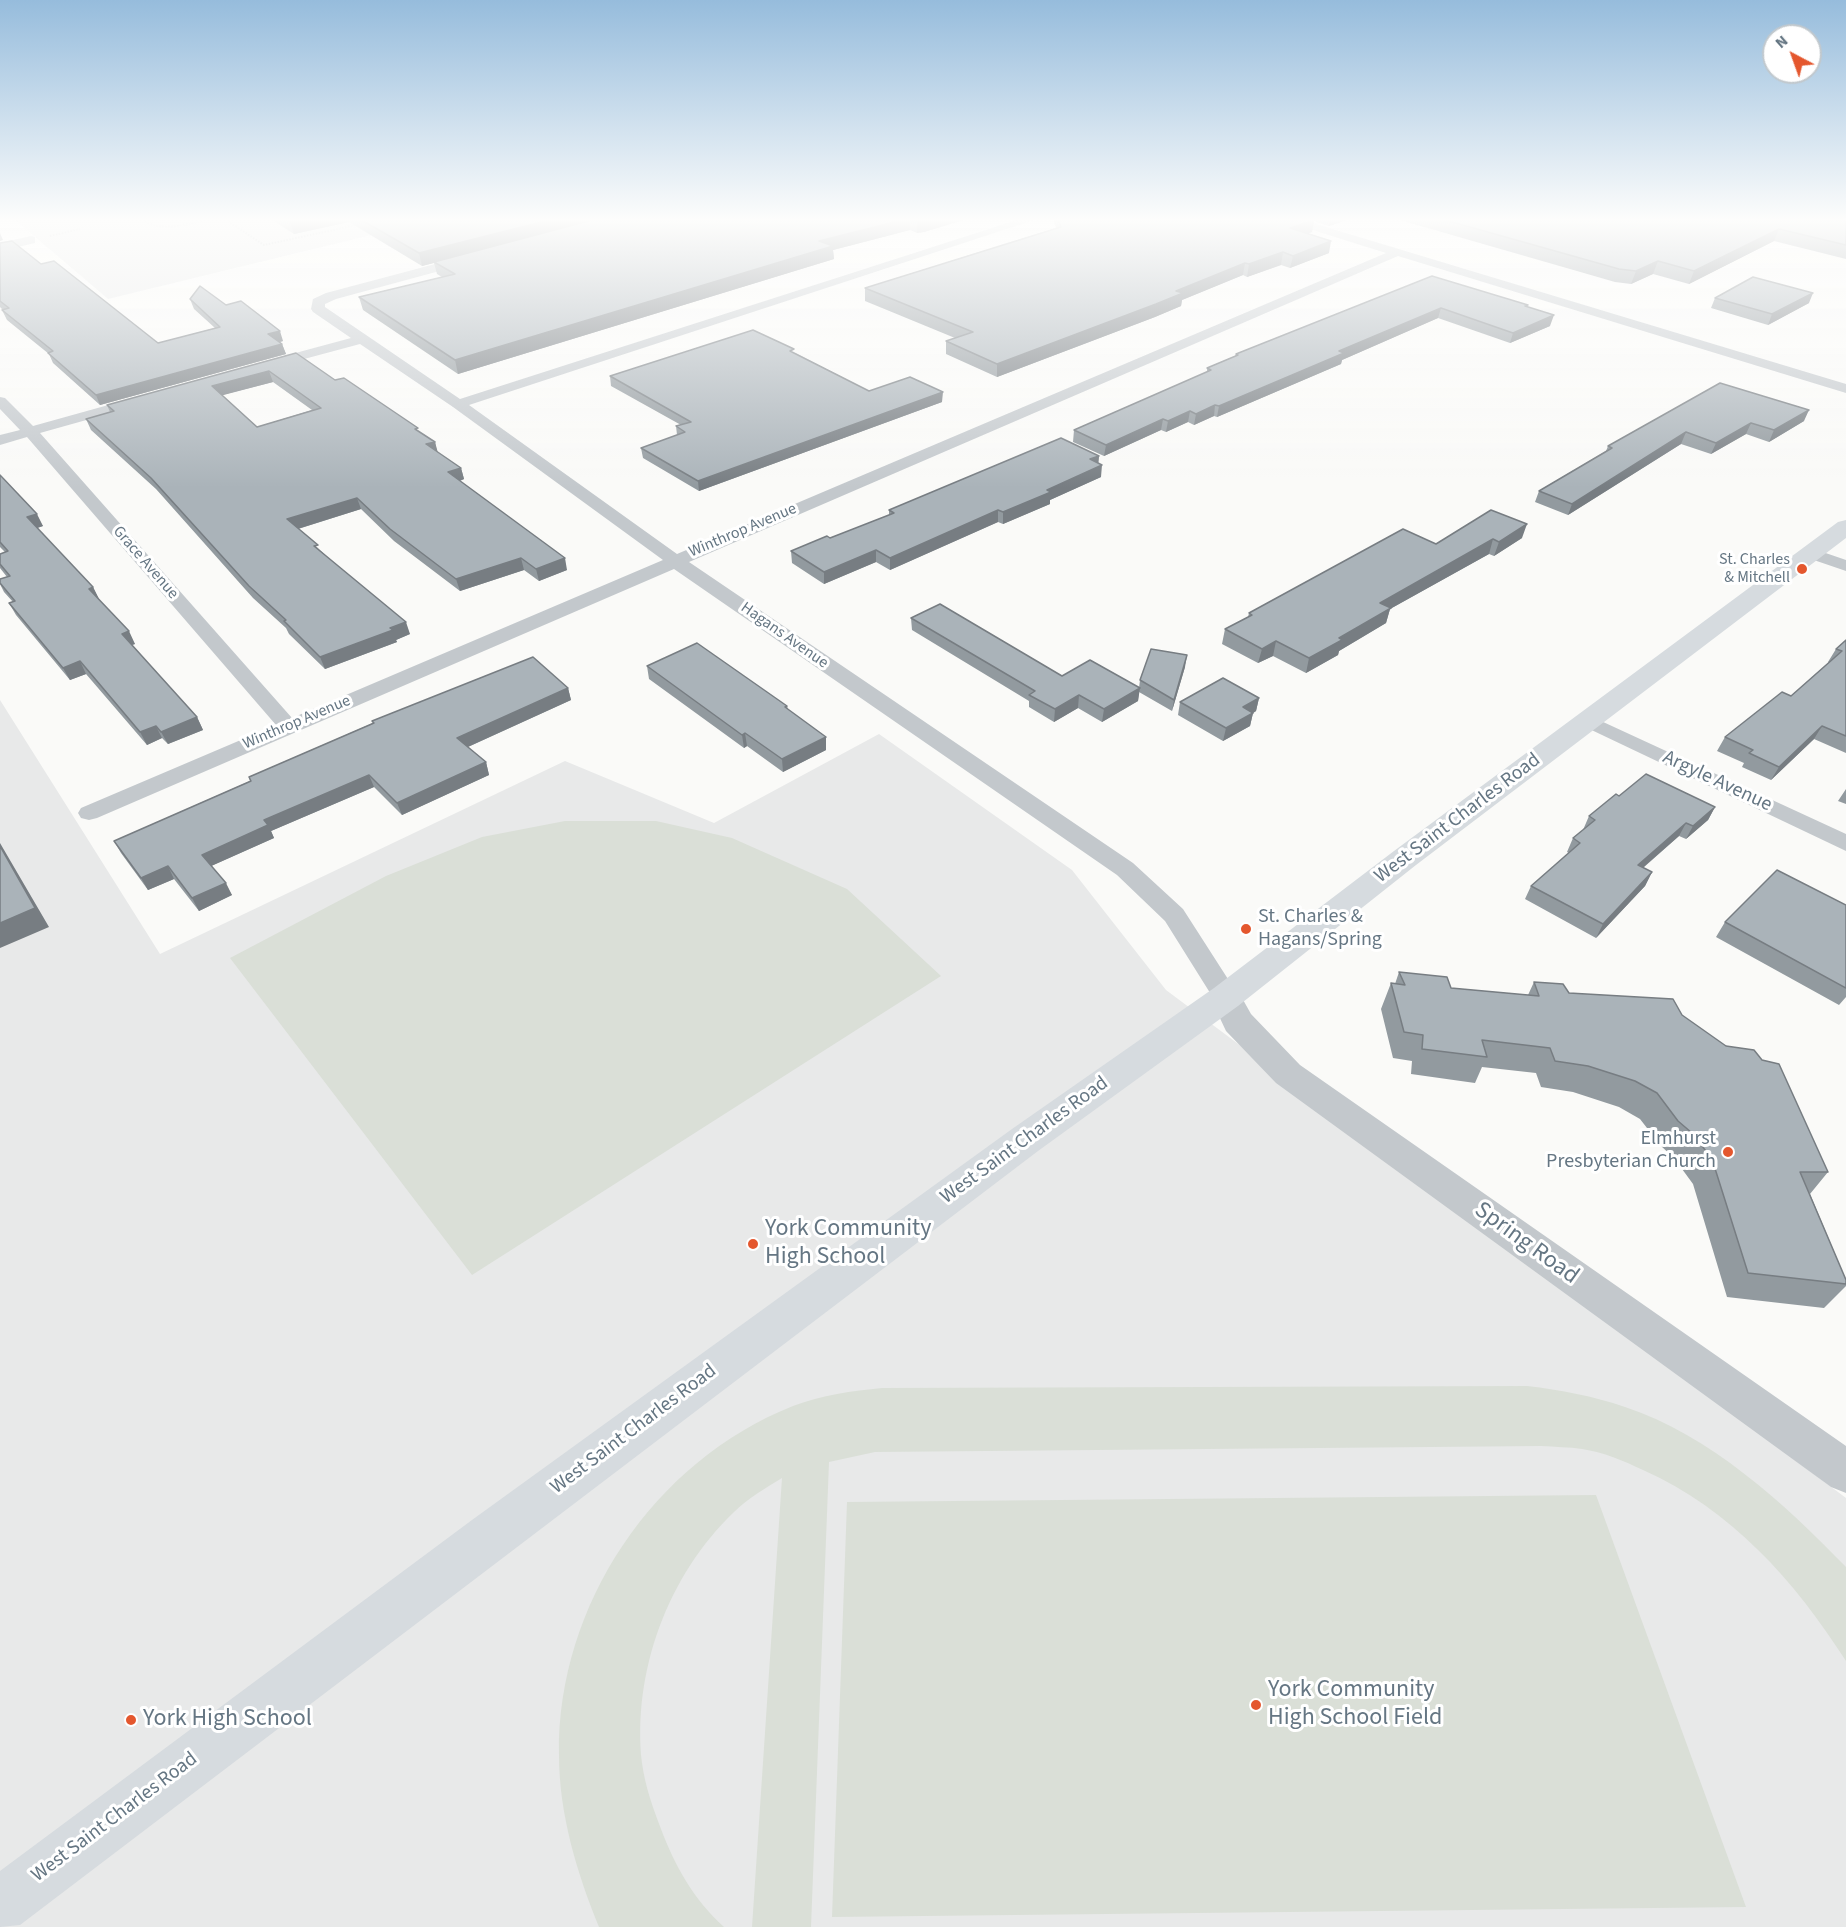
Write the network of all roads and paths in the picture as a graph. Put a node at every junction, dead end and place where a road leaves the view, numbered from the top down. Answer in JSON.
{"nodes":[{"id":1,"x":318,"y":308,"type":"edge"},
{"id":2,"x":756,"y":308,"type":"edge"},
{"id":3,"x":1267,"y":308,"type":"edge"},
{"id":4,"x":1581,"y":308,"type":"edge"},
{"id":5,"x":362,"y":339,"type":"junction"},
{"id":6,"x":248,"y":371,"type":"edge"},
{"id":7,"x":1846,"y":389,"type":"edge"},
{"id":8,"x":156,"y":396,"type":"edge"},
{"id":9,"x":0,"y":401,"type":"edge"},
{"id":10,"x":458,"y":404,"type":"junction"},
{"id":11,"x":30,"y":431,"type":"junction"},
{"id":12,"x":0,"y":440,"type":"edge"},
{"id":13,"x":1846,"y":527,"type":"edge"},
{"id":14,"x":1811,"y":553,"type":"junction"},
{"id":15,"x":675,"y":561,"type":"junction"},
{"id":16,"x":1846,"y":566,"type":"edge"},
{"id":17,"x":1588,"y":721,"type":"junction"},
{"id":18,"x":289,"y":727,"type":"junction"},
{"id":19,"x":89,"y":813,"type":"dead end"},
{"id":20,"x":1846,"y":843,"type":"edge"},
{"id":21,"x":1226,"y":997,"type":"junction"},
{"id":22,"x":1846,"y":1473,"type":"edge"},
{"id":23,"x":0,"y":1905,"type":"edge"}],
"edges":[{"from":1,"to":5,"type":"street","name":"Hagans Avenue"},
{"from":2,"to":10,"type":"street"},
{"from":3,"to":15,"type":"street","name":"Winthrop Avenue"},
{"from":4,"to":7,"type":"street"},
{"from":5,"to":6,"type":"street"},
{"from":5,"to":10,"type":"street","name":"Hagans Avenue"},
{"from":8,"to":11,"type":"street"},
{"from":9,"to":11,"type":"street","name":"Grace Avenue"},
{"from":10,"to":15,"type":"street","name":"Hagans Avenue"},
{"from":11,"to":12,"type":"street"},
{"from":11,"to":18,"type":"street","name":"Grace Avenue"},
{"from":13,"to":14,"type":"main road","name":"West Saint Charles Road"},
{"from":14,"to":16,"type":"street"},
{"from":14,"to":17,"type":"main road","name":"West Saint Charles Road"},
{"from":15,"to":18,"type":"street","name":"Winthrop Avenue"},
{"from":15,"to":21,"type":"street","name":"Hagans Avenue"},
{"from":17,"to":20,"type":"street","name":"Argyle Avenue"},
{"from":17,"to":21,"type":"main road","name":"West Saint Charles Road"},
{"from":18,"to":19,"type":"street","name":"Winthrop Avenue"},
{"from":21,"to":22,"type":"street","name":"Spring Road"},
{"from":21,"to":23,"type":"main road","name":"West Saint Charles Road"}]}
